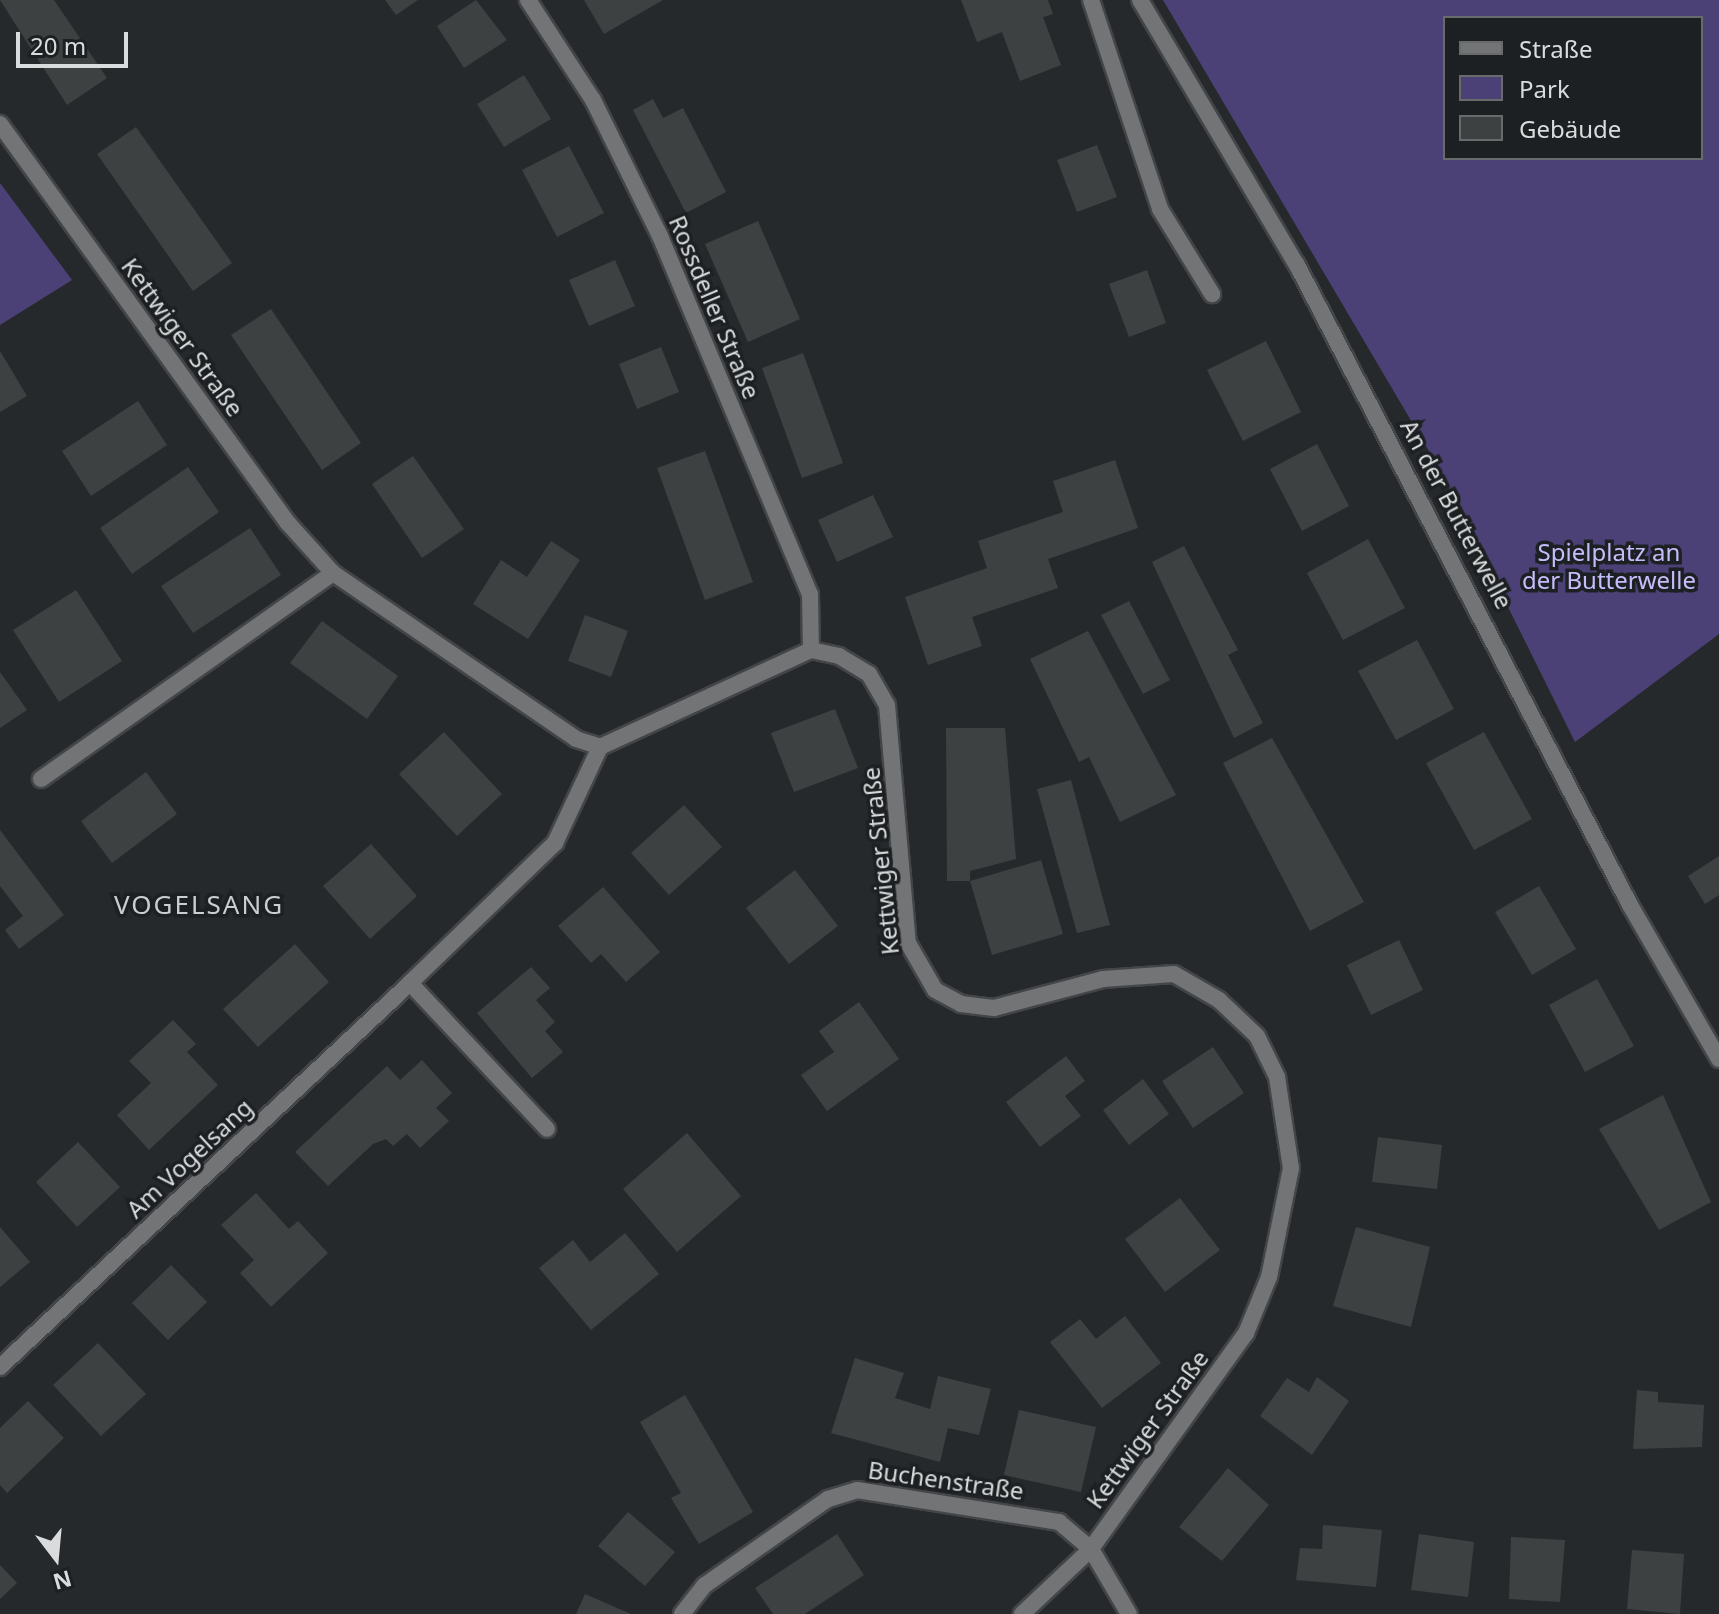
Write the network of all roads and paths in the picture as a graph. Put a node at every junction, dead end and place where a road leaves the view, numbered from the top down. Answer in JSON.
{"nodes":[{"id":1,"x":528,"y":0,"type":"edge"},
{"id":2,"x":1091,"y":0,"type":"edge"},
{"id":3,"x":1140,"y":0,"type":"edge"},
{"id":4,"x":0,"y":124,"type":"edge"},
{"id":5,"x":1212,"y":294,"type":"dead end"},
{"id":6,"x":333,"y":573,"type":"junction"},
{"id":7,"x":811,"y":650,"type":"junction"},
{"id":8,"x":600,"y":747,"type":"junction"},
{"id":9,"x":41,"y":779,"type":"dead end"},
{"id":10,"x":410,"y":983,"type":"junction"},
{"id":11,"x":1719,"y":1059,"type":"edge"},
{"id":12,"x":547,"y":1129,"type":"dead end"},
{"id":13,"x":0,"y":1367,"type":"edge"},
{"id":14,"x":1091,"y":1549,"type":"junction"},
{"id":15,"x":682,"y":1614,"type":"edge"},
{"id":16,"x":1022,"y":1614,"type":"edge"},
{"id":17,"x":1129,"y":1614,"type":"edge"}],
"edges":[{"from":1,"to":7,"type":"street","name":"Rossdeller Straße"},
{"from":2,"to":5,"type":"street"},
{"from":3,"to":11,"type":"street","name":"An der Butterwelle"},
{"from":4,"to":6,"type":"street","name":"Kettwiger Straße"},
{"from":6,"to":8,"type":"street","name":"Kettwiger Straße"},
{"from":6,"to":9,"type":"street"},
{"from":7,"to":8,"type":"street"},
{"from":7,"to":14,"type":"street","name":"Kettwiger Straße"},
{"from":8,"to":10,"type":"street","name":"Am Vogelsang"},
{"from":10,"to":12,"type":"street"},
{"from":10,"to":13,"type":"street","name":"Am Vogelsang"},
{"from":14,"to":15,"type":"street","name":"Buchenstraße"},
{"from":14,"to":16,"type":"street","name":"Kettwiger Straße"},
{"from":14,"to":17,"type":"street"}]}
